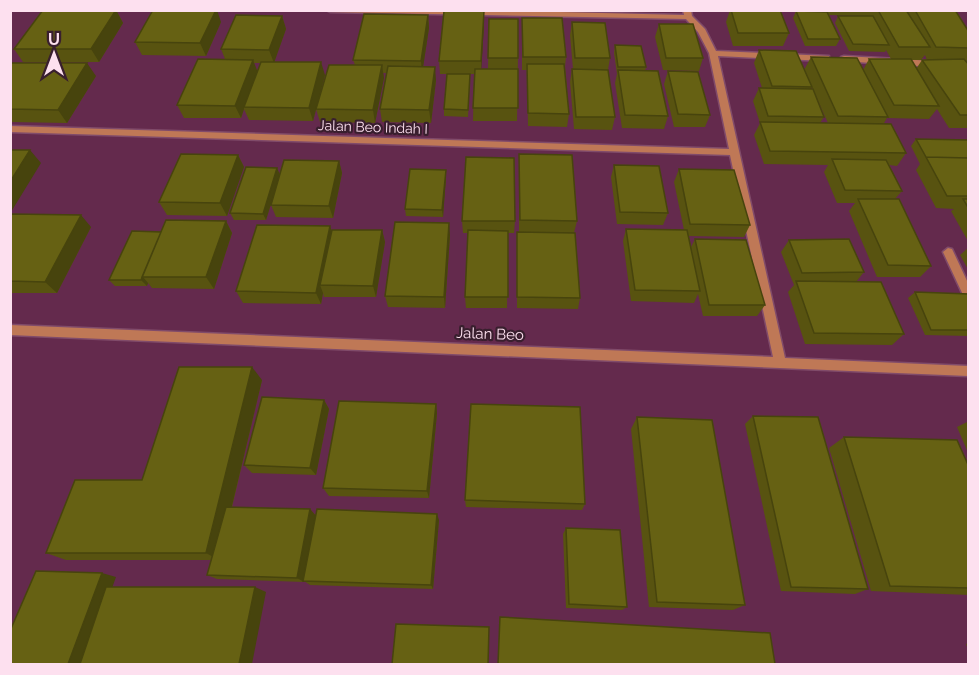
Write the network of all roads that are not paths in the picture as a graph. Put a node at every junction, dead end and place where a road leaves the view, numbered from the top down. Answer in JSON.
{"nodes":[{"id":1,"x":330,"y":10,"type":"edge"},
{"id":2,"x":360,"y":11,"type":"edge"},
{"id":3,"x":687,"y":14,"type":"edge"},
{"id":4,"x":713,"y":52,"type":"junction"},
{"id":5,"x":946,"y":64,"type":"edge"},
{"id":6,"x":10,"y":129,"type":"edge"},
{"id":7,"x":735,"y":152,"type":"junction"},
{"id":8,"x":948,"y":252,"type":"dead end"},
{"id":9,"x":969,"y":294,"type":"edge"},
{"id":10,"x":10,"y":330,"type":"edge"},
{"id":11,"x":780,"y":363,"type":"junction"},
{"id":12,"x":969,"y":371,"type":"edge"}],
"edges":[{"from":1,"to":2,"type":"street"},
{"from":2,"to":3,"type":"street"},
{"from":3,"to":4,"type":"street"},
{"from":4,"to":5,"type":"street"},
{"from":4,"to":7,"type":"street"},
{"from":6,"to":7,"type":"street","name":"Jalan Beo Indah I"},
{"from":7,"to":11,"type":"street"},
{"from":8,"to":9,"type":"street"},
{"from":10,"to":11,"type":"street","name":"Jalan Beo"},
{"from":11,"to":12,"type":"street","name":"Jalan Beo"}]}
